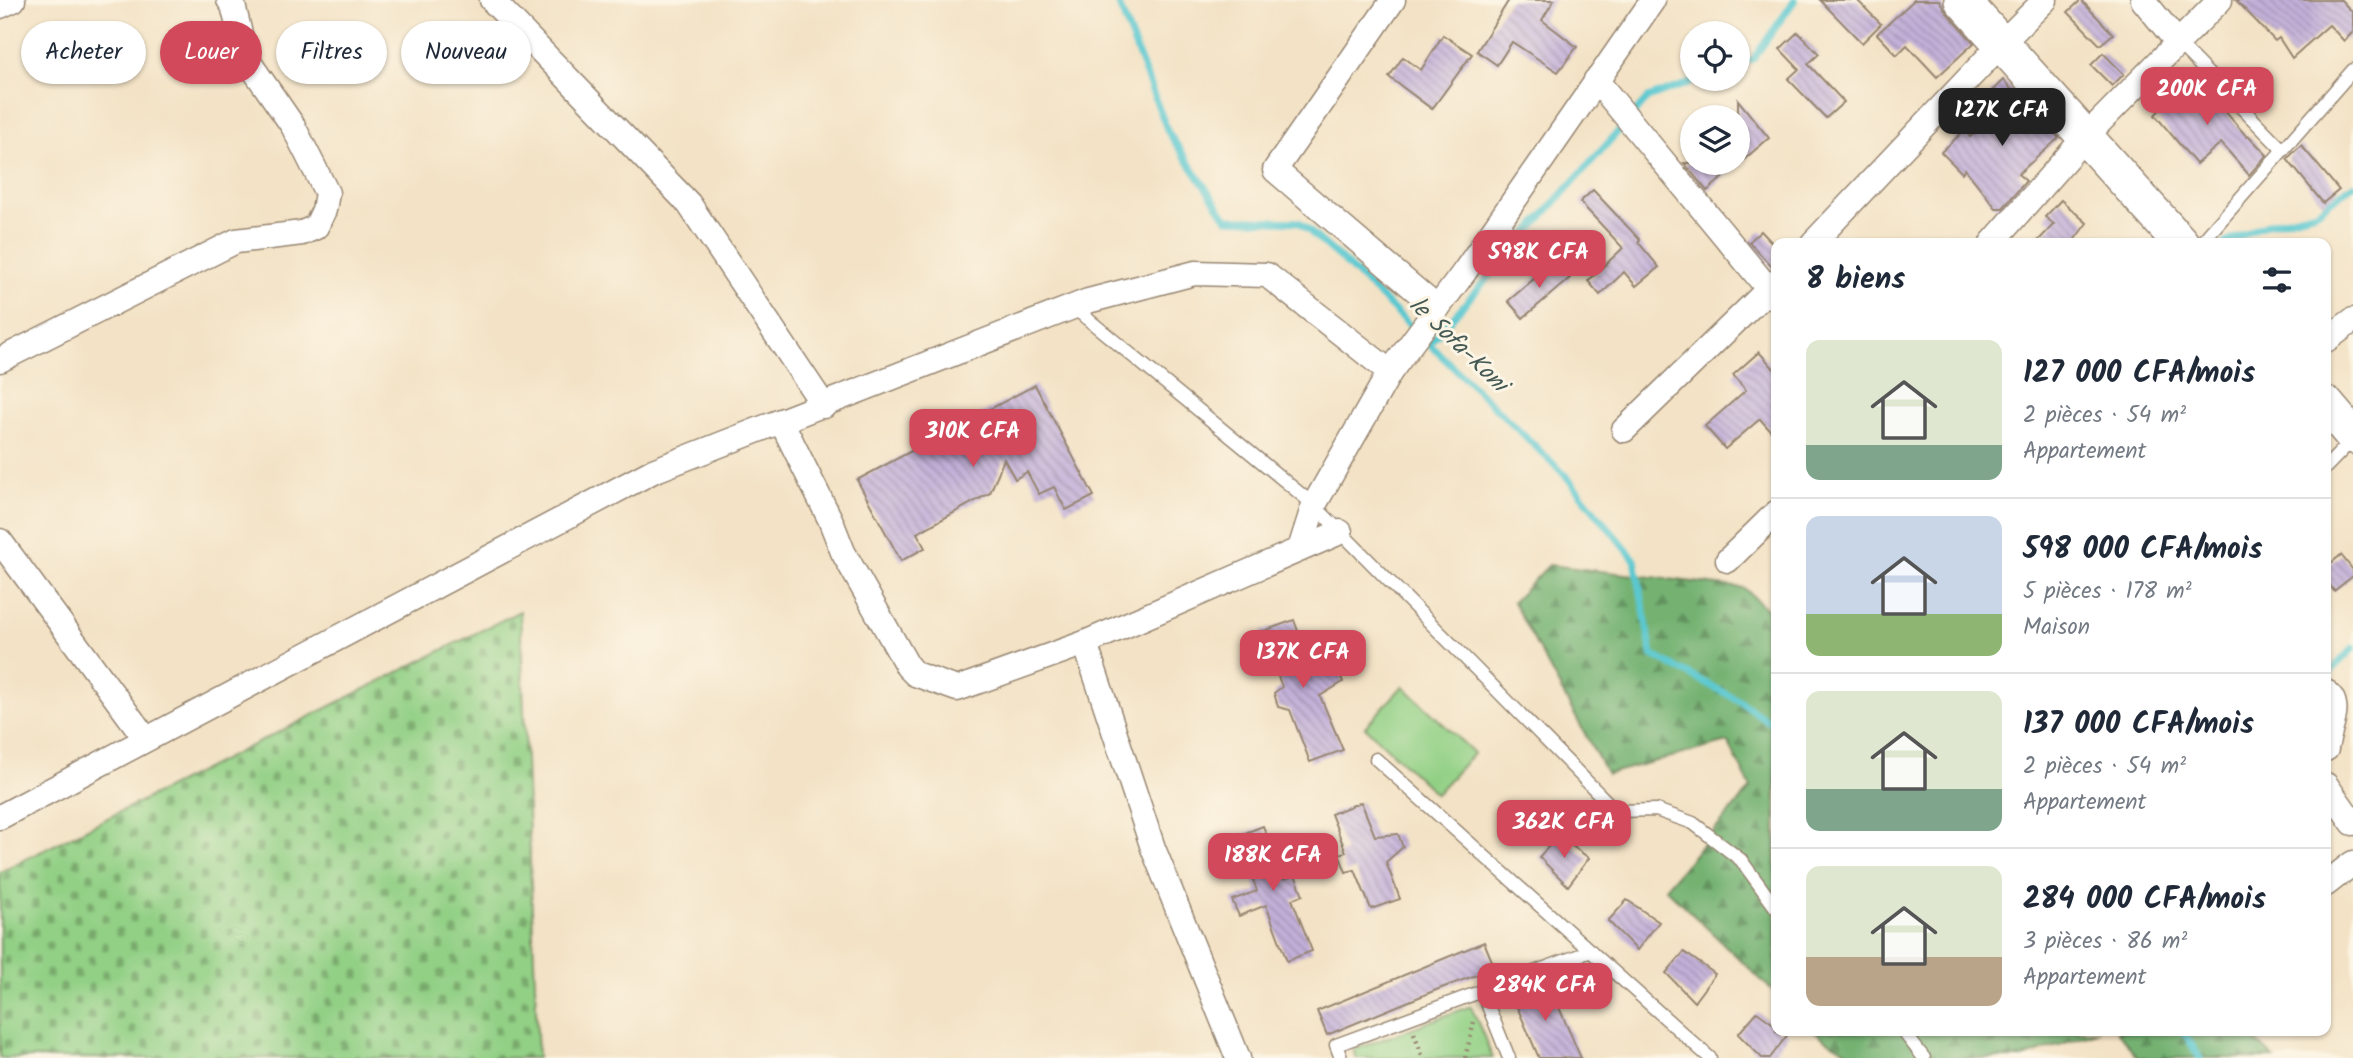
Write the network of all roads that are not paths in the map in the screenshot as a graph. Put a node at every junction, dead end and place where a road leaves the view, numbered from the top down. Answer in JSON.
{"nodes":[{"id":1,"x":13,"y":0,"type":"edge"},
{"id":2,"x":229,"y":0,"type":"edge"},
{"id":3,"x":492,"y":0,"type":"edge"},
{"id":4,"x":1392,"y":0,"type":"edge"},
{"id":5,"x":1653,"y":0,"type":"edge"},
{"id":6,"x":1962,"y":0,"type":"edge"},
{"id":7,"x":2045,"y":0,"type":"edge"},
{"id":8,"x":2143,"y":0,"type":"edge"},
{"id":9,"x":2220,"y":0,"type":"edge"},
{"id":10,"x":0,"y":6,"type":"edge"},
{"id":11,"x":2002,"y":43,"type":"junction"},
{"id":12,"x":2178,"y":43,"type":"junction"},
{"id":13,"x":2353,"y":71,"type":"edge"},
{"id":14,"x":1596,"y":80,"type":"junction"},
{"id":15,"x":2085,"y":137,"type":"junction"},
{"id":16,"x":2283,"y":150,"type":"junction"},
{"id":17,"x":1818,"y":238,"type":"edge"},
{"id":18,"x":1996,"y":238,"type":"edge"},
{"id":19,"x":2176,"y":238,"type":"edge"},
{"id":20,"x":2205,"y":238,"type":"edge"},
{"id":21,"x":1771,"y":286,"type":"edge"},
{"id":22,"x":1771,"y":293,"type":"edge"},
{"id":23,"x":1073,"y":307,"type":"junction"},
{"id":24,"x":1437,"y":309,"type":"junction"},
{"id":25,"x":2353,"y":320,"type":"edge"},
{"id":26,"x":2331,"y":336,"type":"edge"},
{"id":27,"x":0,"y":360,"type":"edge"},
{"id":28,"x":1390,"y":372,"type":"junction"},
{"id":29,"x":824,"y":406,"type":"junction"},
{"id":30,"x":2331,"y":410,"type":"edge"},
{"id":31,"x":781,"y":421,"type":"junction"},
{"id":32,"x":1624,"y":430,"type":"dead end"},
{"id":33,"x":2353,"y":437,"type":"edge"},
{"id":34,"x":2331,"y":461,"type":"edge"},
{"id":35,"x":1314,"y":505,"type":"junction"},
{"id":36,"x":1771,"y":518,"type":"edge"},
{"id":37,"x":1340,"y":532,"type":"junction"},
{"id":38,"x":0,"y":541,"type":"edge"},
{"id":39,"x":1300,"y":549,"type":"junction"},
{"id":40,"x":1728,"y":560,"type":"dead end"},
{"id":41,"x":1085,"y":643,"type":"junction"},
{"id":42,"x":2331,"y":698,"type":"edge"},
{"id":43,"x":2331,"y":730,"type":"edge"},
{"id":44,"x":146,"y":739,"type":"junction"},
{"id":45,"x":1376,"y":759,"type":"dead end"},
{"id":46,"x":2331,"y":792,"type":"edge"},
{"id":47,"x":0,"y":817,"type":"edge"},
{"id":48,"x":2353,"y":824,"type":"edge"},
{"id":49,"x":2353,"y":863,"type":"edge"},
{"id":50,"x":2331,"y":880,"type":"edge"},
{"id":51,"x":1771,"y":901,"type":"edge"},
{"id":52,"x":1591,"y":951,"type":"junction"},
{"id":53,"x":1482,"y":991,"type":"junction"},
{"id":54,"x":1907,"y":1036,"type":"edge"},
{"id":55,"x":1238,"y":1058,"type":"edge"},
{"id":56,"x":1341,"y":1058,"type":"edge"},
{"id":57,"x":1508,"y":1058,"type":"edge"},
{"id":58,"x":1710,"y":1058,"type":"edge"},
{"id":59,"x":1924,"y":1058,"type":"edge"}],
"edges":[{"from":1,"to":10,"type":"street"},
{"from":2,"to":27,"type":"street"},
{"from":3,"to":29,"type":"street"},
{"from":4,"to":24,"type":"street"},
{"from":5,"to":14,"type":"street"},
{"from":6,"to":11,"type":"street"},
{"from":7,"to":11,"type":"street"},
{"from":8,"to":12,"type":"street"},
{"from":9,"to":12,"type":"street"},
{"from":11,"to":15,"type":"street"},
{"from":11,"to":17,"type":"street"},
{"from":12,"to":15,"type":"street"},
{"from":12,"to":16,"type":"lane"},
{"from":13,"to":16,"type":"lane"},
{"from":14,"to":21,"type":"street"},
{"from":14,"to":24,"type":"street"},
{"from":15,"to":18,"type":"street"},
{"from":15,"to":19,"type":"street"},
{"from":16,"to":20,"type":"lane"},
{"from":22,"to":32,"type":"street"},
{"from":23,"to":28,"type":"street"},
{"from":23,"to":29,"type":"street"},
{"from":23,"to":35,"type":"lane"},
{"from":24,"to":28,"type":"street"},
{"from":25,"to":26,"type":"street"},
{"from":28,"to":35,"type":"street"},
{"from":29,"to":31,"type":"street"},
{"from":30,"to":33,"type":"street"},
{"from":31,"to":41,"type":"street"},
{"from":31,"to":44,"type":"street"},
{"from":33,"to":34,"type":"lane"},
{"from":35,"to":37,"type":"lane"},
{"from":35,"to":39,"type":"street"},
{"from":36,"to":40,"type":"street"},
{"from":37,"to":39,"type":"street"},
{"from":37,"to":51,"type":"lane"},
{"from":38,"to":44,"type":"street"},
{"from":39,"to":41,"type":"street"},
{"from":41,"to":55,"type":"street"},
{"from":42,"to":43,"type":"street"},
{"from":44,"to":47,"type":"street"},
{"from":45,"to":52,"type":"lane"},
{"from":46,"to":48,"type":"street"},
{"from":49,"to":50,"type":"street"},
{"from":52,"to":53,"type":"lane"},
{"from":52,"to":58,"type":"lane"},
{"from":53,"to":56,"type":"lane"},
{"from":53,"to":57,"type":"lane"},
{"from":54,"to":59,"type":"lane"}]}
